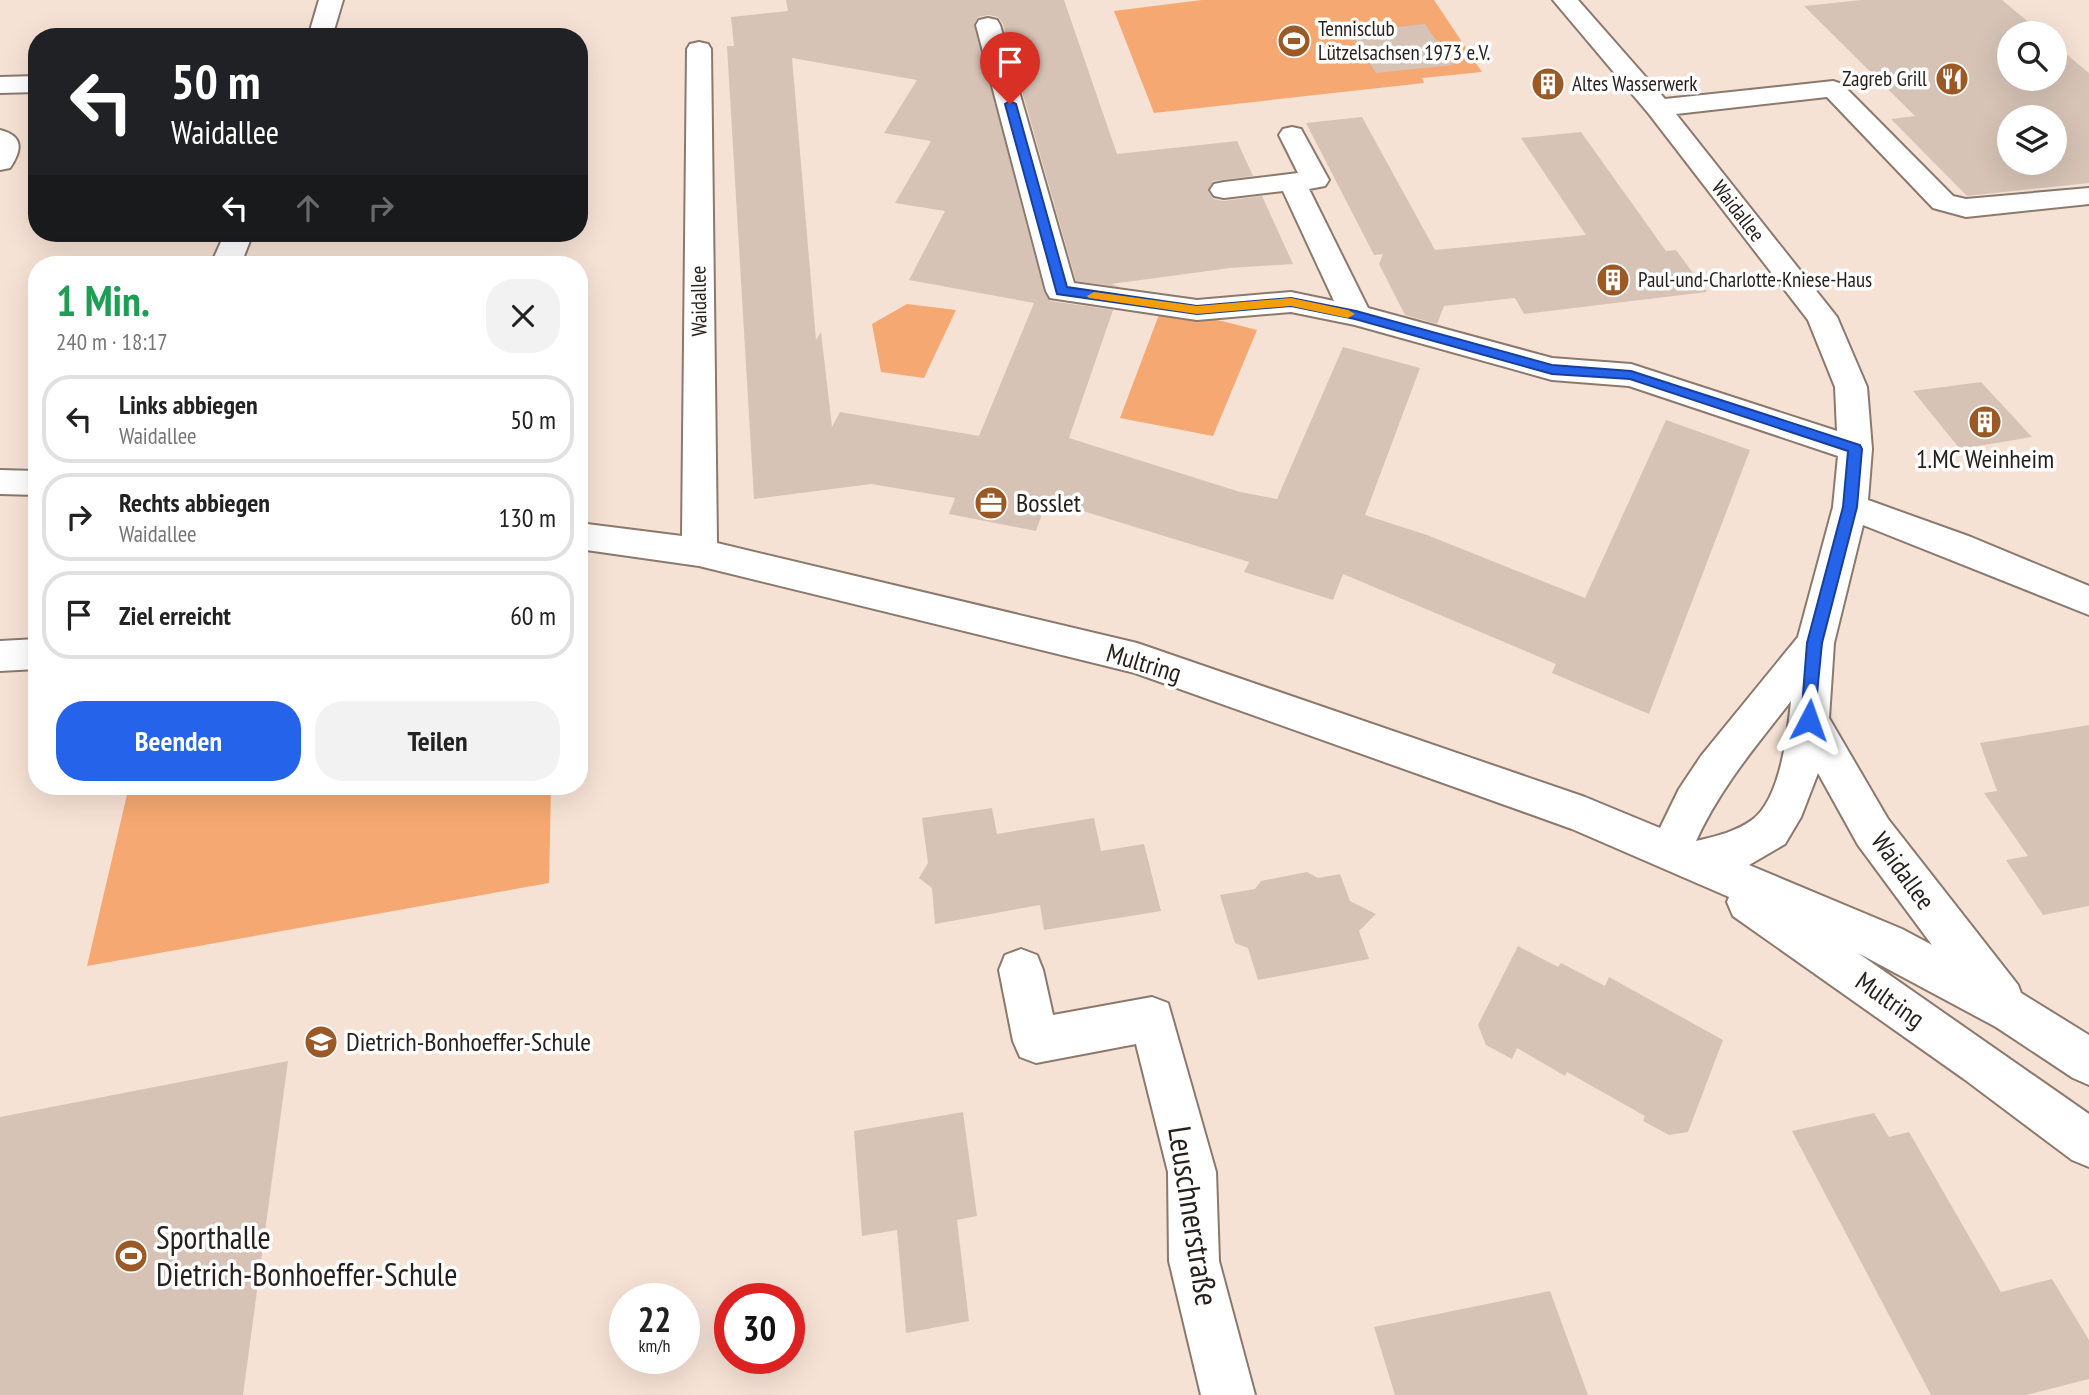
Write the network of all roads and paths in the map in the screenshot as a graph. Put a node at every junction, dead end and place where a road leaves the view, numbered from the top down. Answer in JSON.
{"nodes":[{"id":1,"x":331,"y":0,"type":"edge"},
{"id":2,"x":1565,"y":0,"type":"edge"},
{"id":3,"x":988,"y":25,"type":"dead end"},
{"id":4,"x":323,"y":28,"type":"edge"},
{"id":5,"x":699,"y":49,"type":"dead end"},
{"id":6,"x":17,"y":85,"type":"edge"},
{"id":7,"x":1658,"y":108,"type":"junction"},
{"id":8,"x":0,"y":109,"type":"edge"},
{"id":9,"x":1292,"y":135,"type":"dead end"},
{"id":10,"x":0,"y":138,"type":"edge"},
{"id":11,"x":0,"y":162,"type":"edge"},
{"id":12,"x":1292,"y":182,"type":"junction"},
{"id":13,"x":1224,"y":190,"type":"dead end"},
{"id":14,"x":2089,"y":196,"type":"edge"},
{"id":15,"x":1356,"y":315,"type":"junction"},
{"id":16,"x":1855,"y":449,"type":"junction"},
{"id":17,"x":0,"y":482,"type":"edge"},
{"id":18,"x":28,"y":483,"type":"edge"},
{"id":19,"x":1850,"y":507,"type":"junction"},
{"id":20,"x":588,"y":537,"type":"edge"},
{"id":21,"x":699,"y":552,"type":"junction"},
{"id":22,"x":2089,"y":601,"type":"edge"},
{"id":23,"x":1815,"y":643,"type":"junction"},
{"id":24,"x":28,"y":654,"type":"edge"},
{"id":25,"x":0,"y":656,"type":"edge"},
{"id":26,"x":1809,"y":720,"type":"junction"},
{"id":27,"x":1679,"y":856,"type":"junction"},
{"id":28,"x":1021,"y":970,"type":"dead end"},
{"id":29,"x":2012,"y":1013,"type":"junction"},
{"id":30,"x":2089,"y":1062,"type":"edge"},
{"id":31,"x":2089,"y":1143,"type":"edge"},
{"id":32,"x":1228,"y":1395,"type":"edge"}],
"edges":[{"from":1,"to":4,"type":"street"},
{"from":2,"to":7,"type":"street","name":"Waidallee"},
{"from":3,"to":15,"type":"street"},
{"from":5,"to":21,"type":"street","name":"Waidallee"},
{"from":6,"to":8,"type":"street"},
{"from":7,"to":14,"type":"street"},
{"from":7,"to":16,"type":"street","name":"Waidallee"},
{"from":9,"to":12,"type":"street"},
{"from":10,"to":11,"type":"street"},
{"from":12,"to":13,"type":"street"},
{"from":12,"to":15,"type":"street"},
{"from":15,"to":16,"type":"street"},
{"from":16,"to":19,"type":"street","name":"Waidallee"},
{"from":17,"to":18,"type":"street"},
{"from":19,"to":22,"type":"street"},
{"from":19,"to":23,"type":"street","name":"Waidallee"},
{"from":20,"to":21,"type":"street","name":"Multring"},
{"from":21,"to":27,"type":"street","name":"Multring"},
{"from":23,"to":26,"type":"street","name":"Waidallee"},
{"from":23,"to":27,"type":"street","name":"Waidallee"},
{"from":24,"to":25,"type":"street"},
{"from":26,"to":27,"type":"street","name":"Waidallee"},
{"from":26,"to":29,"type":"street","name":"Waidallee"},
{"from":27,"to":29,"type":"street","name":"Multring"},
{"from":27,"to":31,"type":"street","name":"Multring"},
{"from":28,"to":32,"type":"street","name":"Leuschnerstraße"},
{"from":29,"to":30,"type":"street","name":"Multring"}]}
